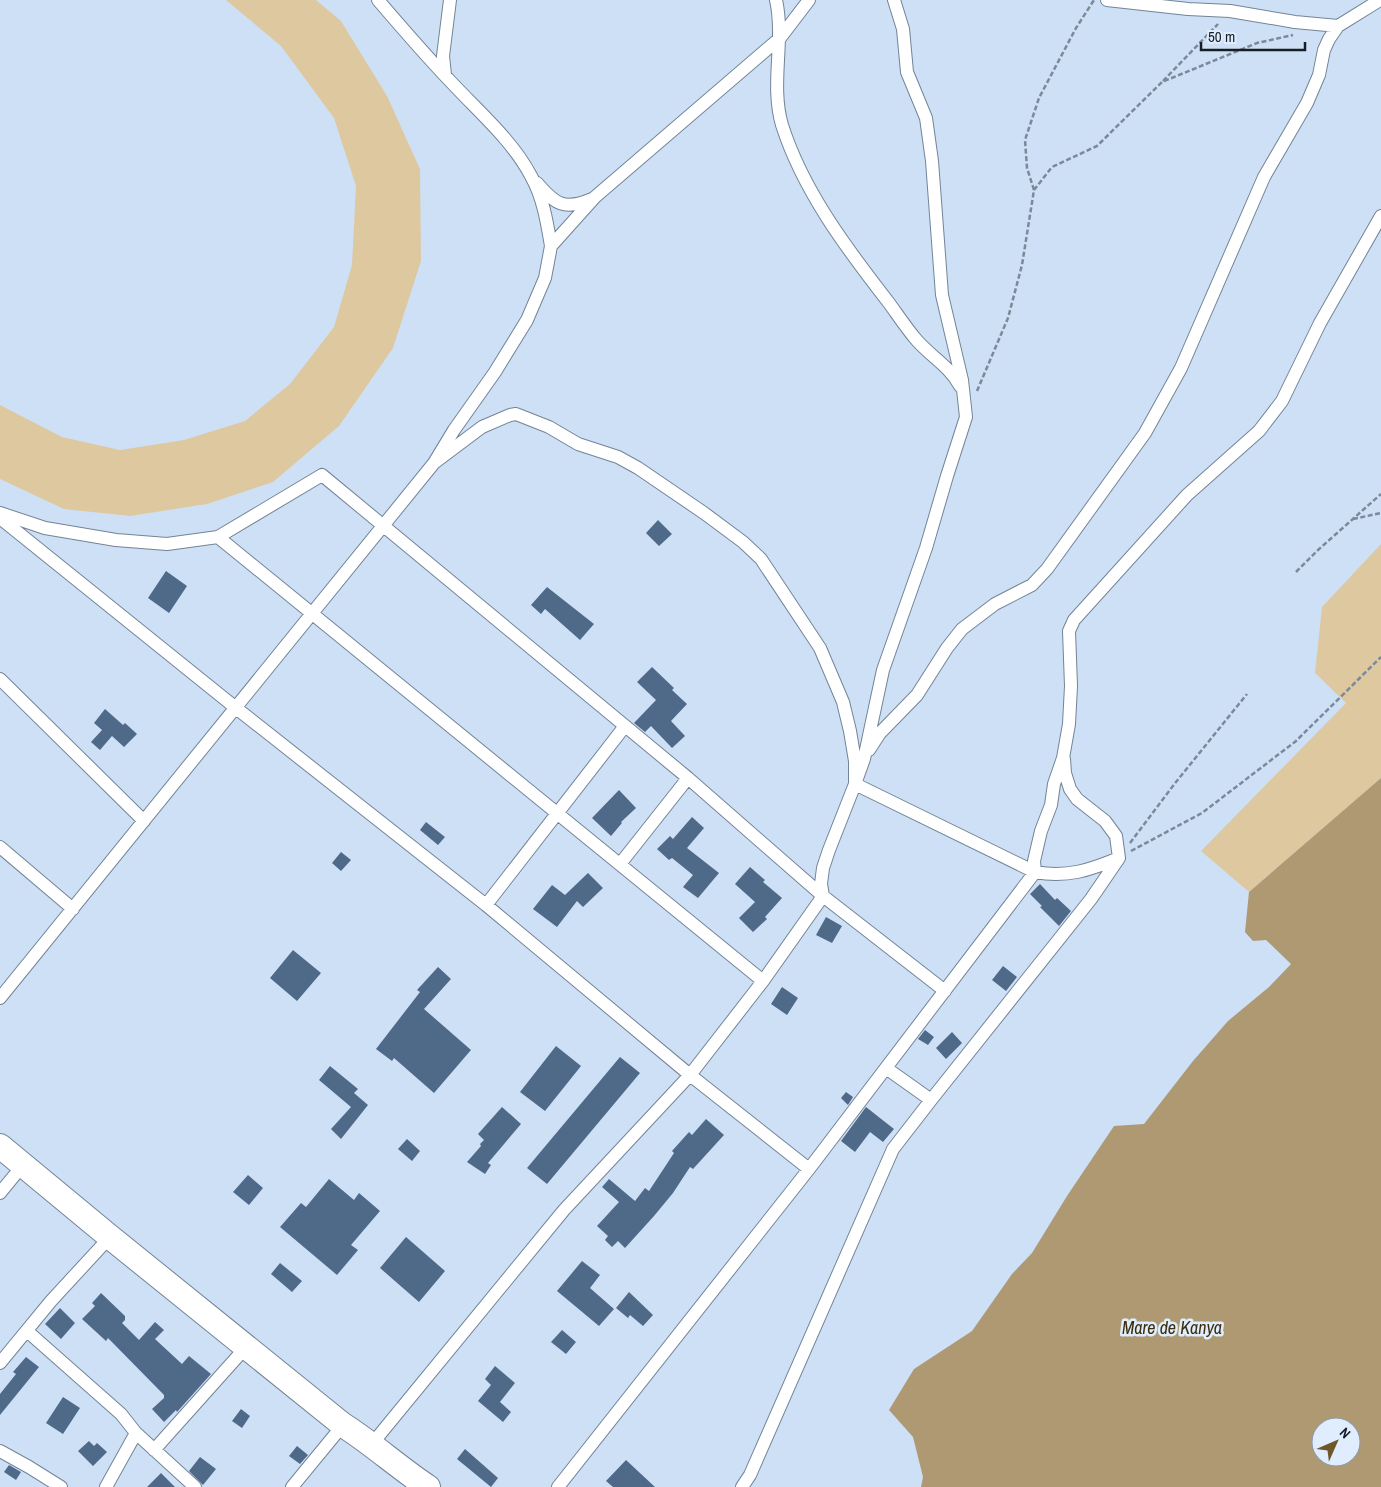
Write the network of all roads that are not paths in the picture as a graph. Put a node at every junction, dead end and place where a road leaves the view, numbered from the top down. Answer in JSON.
{"nodes":[{"id":1,"x":378,"y":0,"type":"edge"},
{"id":2,"x":450,"y":0,"type":"edge"},
{"id":3,"x":776,"y":0,"type":"edge"},
{"id":4,"x":894,"y":0,"type":"edge"},
{"id":5,"x":1107,"y":0,"type":"edge"},
{"id":6,"x":1380,"y":0,"type":"edge"},
{"id":7,"x":809,"y":1,"type":"edge"},
{"id":8,"x":1338,"y":26,"type":"junction"},
{"id":9,"x":780,"y":38,"type":"junction"},
{"id":10,"x":445,"y":75,"type":"junction"},
{"id":11,"x":532,"y":177,"type":"junction"},
{"id":12,"x":595,"y":197,"type":"junction"},
{"id":13,"x":1381,"y":216,"type":"edge"},
{"id":14,"x":551,"y":246,"type":"junction"},
{"id":15,"x":965,"y":395,"type":"junction"},
{"id":16,"x":434,"y":463,"type":"junction"},
{"id":17,"x":0,"y":513,"type":"edge"},
{"id":18,"x":0,"y":518,"type":"edge"},
{"id":19,"x":384,"y":527,"type":"junction"},
{"id":20,"x":218,"y":537,"type":"junction"},
{"id":21,"x":313,"y":614,"type":"junction"},
{"id":22,"x":0,"y":680,"type":"edge"},
{"id":23,"x":236,"y":708,"type":"junction"},
{"id":24,"x":625,"y":726,"type":"junction"},
{"id":25,"x":864,"y":758,"type":"junction"},
{"id":26,"x":1064,"y":758,"type":"junction"},
{"id":27,"x":688,"y":778,"type":"junction"},
{"id":28,"x":855,"y":784,"type":"junction"},
{"id":29,"x":557,"y":813,"type":"junction"},
{"id":30,"x":144,"y":821,"type":"junction"},
{"id":31,"x":0,"y":848,"type":"edge"},
{"id":32,"x":1119,"y":858,"type":"junction"},
{"id":33,"x":620,"y":864,"type":"junction"},
{"id":34,"x":1035,"y":872,"type":"junction"},
{"id":35,"x":823,"y":896,"type":"junction"},
{"id":36,"x":486,"y":905,"type":"junction"},
{"id":37,"x":73,"y":909,"type":"junction"},
{"id":38,"x":763,"y":981,"type":"junction"},
{"id":39,"x":945,"y":990,"type":"junction"},
{"id":40,"x":0,"y":997,"type":"edge"},
{"id":41,"x":886,"y":1068,"type":"junction"},
{"id":42,"x":690,"y":1075,"type":"junction"},
{"id":43,"x":932,"y":1100,"type":"junction"},
{"id":44,"x":0,"y":1146,"type":"edge"},
{"id":45,"x":23,"y":1165,"type":"junction"},
{"id":46,"x":809,"y":1169,"type":"junction"},
{"id":47,"x":0,"y":1193,"type":"edge"},
{"id":48,"x":110,"y":1237,"type":"junction"},
{"id":49,"x":27,"y":1331,"type":"junction"},
{"id":50,"x":248,"y":1346,"type":"junction"},
{"id":51,"x":0,"y":1363,"type":"edge"},
{"id":52,"x":343,"y":1425,"type":"junction"},
{"id":53,"x":136,"y":1433,"type":"junction"},
{"id":54,"x":372,"y":1444,"type":"junction"},
{"id":55,"x":154,"y":1450,"type":"junction"},
{"id":56,"x":0,"y":1451,"type":"edge"},
{"id":57,"x":415,"y":1483,"type":"edge"},
{"id":58,"x":61,"y":1487,"type":"edge"},
{"id":59,"x":106,"y":1487,"type":"edge"},
{"id":60,"x":195,"y":1487,"type":"edge"},
{"id":61,"x":292,"y":1487,"type":"edge"},
{"id":62,"x":558,"y":1487,"type":"edge"},
{"id":63,"x":742,"y":1487,"type":"edge"}],
"edges":[{"from":1,"to":10,"type":"street"},
{"from":2,"to":10,"type":"street"},
{"from":3,"to":9,"type":"street"},
{"from":4,"to":15,"type":"street"},
{"from":5,"to":8,"type":"street"},
{"from":6,"to":8,"type":"street"},
{"from":7,"to":9,"type":"street"},
{"from":8,"to":25,"type":"street"},
{"from":9,"to":12,"type":"street"},
{"from":9,"to":15,"type":"street"},
{"from":10,"to":11,"type":"street"},
{"from":11,"to":12,"type":"street"},
{"from":11,"to":14,"type":"street"},
{"from":12,"to":14,"type":"street"},
{"from":13,"to":26,"type":"street"},
{"from":14,"to":16,"type":"street"},
{"from":15,"to":25,"type":"street"},
{"from":16,"to":19,"type":"street"},
{"from":16,"to":28,"type":"street"},
{"from":17,"to":20,"type":"street"},
{"from":18,"to":23,"type":"street"},
{"from":19,"to":20,"type":"street"},
{"from":19,"to":21,"type":"street"},
{"from":19,"to":24,"type":"street"},
{"from":20,"to":21,"type":"street"},
{"from":21,"to":23,"type":"street"},
{"from":21,"to":29,"type":"street"},
{"from":22,"to":30,"type":"street"},
{"from":23,"to":30,"type":"street"},
{"from":23,"to":36,"type":"street"},
{"from":24,"to":27,"type":"street"},
{"from":24,"to":29,"type":"street"},
{"from":25,"to":28,"type":"street"},
{"from":26,"to":32,"type":"street"},
{"from":26,"to":34,"type":"street"},
{"from":27,"to":33,"type":"street"},
{"from":27,"to":35,"type":"street"},
{"from":28,"to":34,"type":"street"},
{"from":28,"to":35,"type":"street"},
{"from":29,"to":33,"type":"street"},
{"from":29,"to":36,"type":"street"},
{"from":30,"to":37,"type":"street"},
{"from":31,"to":37,"type":"street"},
{"from":32,"to":34,"type":"street"},
{"from":32,"to":43,"type":"street"},
{"from":33,"to":38,"type":"street"},
{"from":34,"to":39,"type":"street"},
{"from":35,"to":38,"type":"street"},
{"from":35,"to":39,"type":"street"},
{"from":36,"to":42,"type":"street"},
{"from":37,"to":40,"type":"street"},
{"from":38,"to":42,"type":"street"},
{"from":39,"to":41,"type":"street"},
{"from":41,"to":43,"type":"street"},
{"from":41,"to":46,"type":"street"},
{"from":42,"to":46,"type":"street"},
{"from":42,"to":54,"type":"street"},
{"from":43,"to":63,"type":"street"},
{"from":44,"to":45,"type":"highway"},
{"from":45,"to":47,"type":"street"},
{"from":45,"to":48,"type":"highway"},
{"from":46,"to":62,"type":"street"},
{"from":48,"to":49,"type":"street"},
{"from":48,"to":50,"type":"highway"},
{"from":49,"to":51,"type":"street"},
{"from":49,"to":53,"type":"street"},
{"from":50,"to":52,"type":"highway"},
{"from":50,"to":55,"type":"street"},
{"from":52,"to":54,"type":"highway"},
{"from":52,"to":61,"type":"street"},
{"from":53,"to":55,"type":"street"},
{"from":53,"to":59,"type":"street"},
{"from":54,"to":57,"type":"highway"},
{"from":55,"to":60,"type":"street"},
{"from":56,"to":58,"type":"street"}]}
